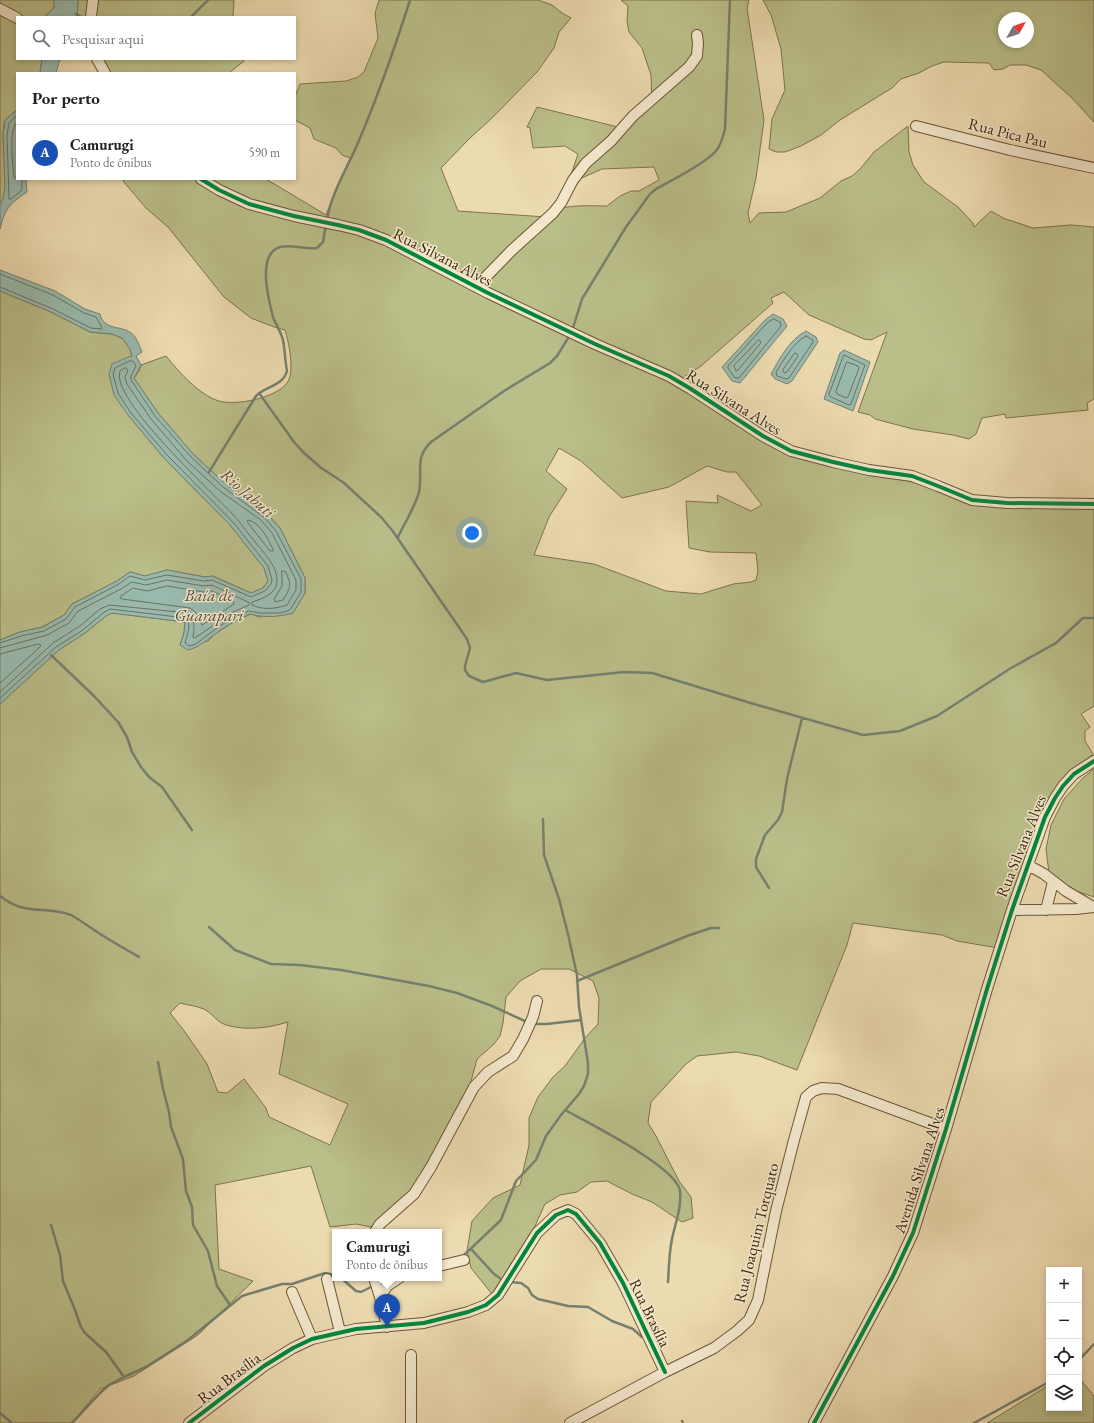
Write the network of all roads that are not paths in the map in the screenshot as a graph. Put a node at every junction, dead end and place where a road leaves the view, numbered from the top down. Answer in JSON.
{"nodes":[{"id":1,"x":93,"y":0,"type":"edge"},
{"id":2,"x":0,"y":9,"type":"edge"},
{"id":3,"x":91,"y":16,"type":"edge"},
{"id":4,"x":16,"y":17,"type":"edge"},
{"id":5,"x":697,"y":35,"type":"dead end"},
{"id":6,"x":98,"y":60,"type":"edge"},
{"id":7,"x":104,"y":72,"type":"edge"},
{"id":8,"x":916,"y":126,"type":"dead end"},
{"id":9,"x":1094,"y":168,"type":"edge"},
{"id":10,"x":203,"y":180,"type":"edge"},
{"id":11,"x":476,"y":287,"type":"junction"},
{"id":12,"x":1094,"y":504,"type":"edge"},
{"id":13,"x":1094,"y":761,"type":"edge"},
{"id":14,"x":1028,"y":865,"type":"junction"},
{"id":15,"x":1053,"y":882,"type":"junction"},
{"id":16,"x":1094,"y":907,"type":"edge"},
{"id":17,"x":1012,"y":910,"type":"junction"},
{"id":18,"x":1046,"y":910,"type":"junction"},
{"id":19,"x":537,"y":1001,"type":"dead end"},
{"id":20,"x":946,"y":1129,"type":"junction"},
{"id":21,"x":377,"y":1229,"type":"edge"},
{"id":22,"x":464,"y":1260,"type":"dead end"},
{"id":23,"x":442,"y":1265,"type":"edge"},
{"id":24,"x":327,"y":1279,"type":"dead end"},
{"id":25,"x":375,"y":1281,"type":"edge"},
{"id":26,"x":395,"y":1281,"type":"edge"},
{"id":27,"x":292,"y":1292,"type":"dead end"},
{"id":28,"x":380,"y":1297,"type":"junction"},
{"id":29,"x":386,"y":1327,"type":"junction"},
{"id":30,"x":340,"y":1332,"type":"junction"},
{"id":31,"x":312,"y":1339,"type":"junction"},
{"id":32,"x":411,"y":1355,"type":"dead end"},
{"id":33,"x":665,"y":1372,"type":"junction"},
{"id":34,"x":189,"y":1423,"type":"edge"},
{"id":35,"x":411,"y":1423,"type":"edge"},
{"id":36,"x":570,"y":1423,"type":"edge"},
{"id":37,"x":814,"y":1423,"type":"edge"}],
"edges":[{"from":1,"to":3,"type":"street"},
{"from":2,"to":4,"type":"street"},
{"from":5,"to":11,"type":"street"},
{"from":6,"to":7,"type":"street"},
{"from":8,"to":9,"type":"street","name":"Rua Pica Pau"},
{"from":10,"to":11,"type":"street","name":"Rua Silvana Alves"},
{"from":11,"to":12,"type":"street","name":"Rua Silvana Alves"},
{"from":13,"to":14,"type":"street","name":"Rua Silvana Alves"},
{"from":14,"to":15,"type":"street"},
{"from":14,"to":17,"type":"street","name":"Rua Silvana Alves"},
{"from":15,"to":16,"type":"street"},
{"from":15,"to":18,"type":"street"},
{"from":16,"to":18,"type":"street"},
{"from":17,"to":18,"type":"street"},
{"from":17,"to":20,"type":"street","name":"Avenida Silvana Alves"},
{"from":19,"to":21,"type":"street"},
{"from":20,"to":33,"type":"street","name":"Rua Joaquim Torquato"},
{"from":20,"to":37,"type":"street","name":"Avenida Silvana Alves"},
{"from":22,"to":23,"type":"street"},
{"from":24,"to":30,"type":"street"},
{"from":25,"to":28,"type":"street"},
{"from":26,"to":28,"type":"street"},
{"from":27,"to":31,"type":"street"},
{"from":28,"to":29,"type":"street"},
{"from":29,"to":30,"type":"street","name":"Rua Brasília"},
{"from":29,"to":33,"type":"street","name":"Rua Brasília"},
{"from":30,"to":31,"type":"street","name":"Rua Brasília"},
{"from":31,"to":34,"type":"street","name":"Rua Brasília"},
{"from":32,"to":35,"type":"street"},
{"from":33,"to":36,"type":"street","name":"Rua Joaquim Torquato"}]}
